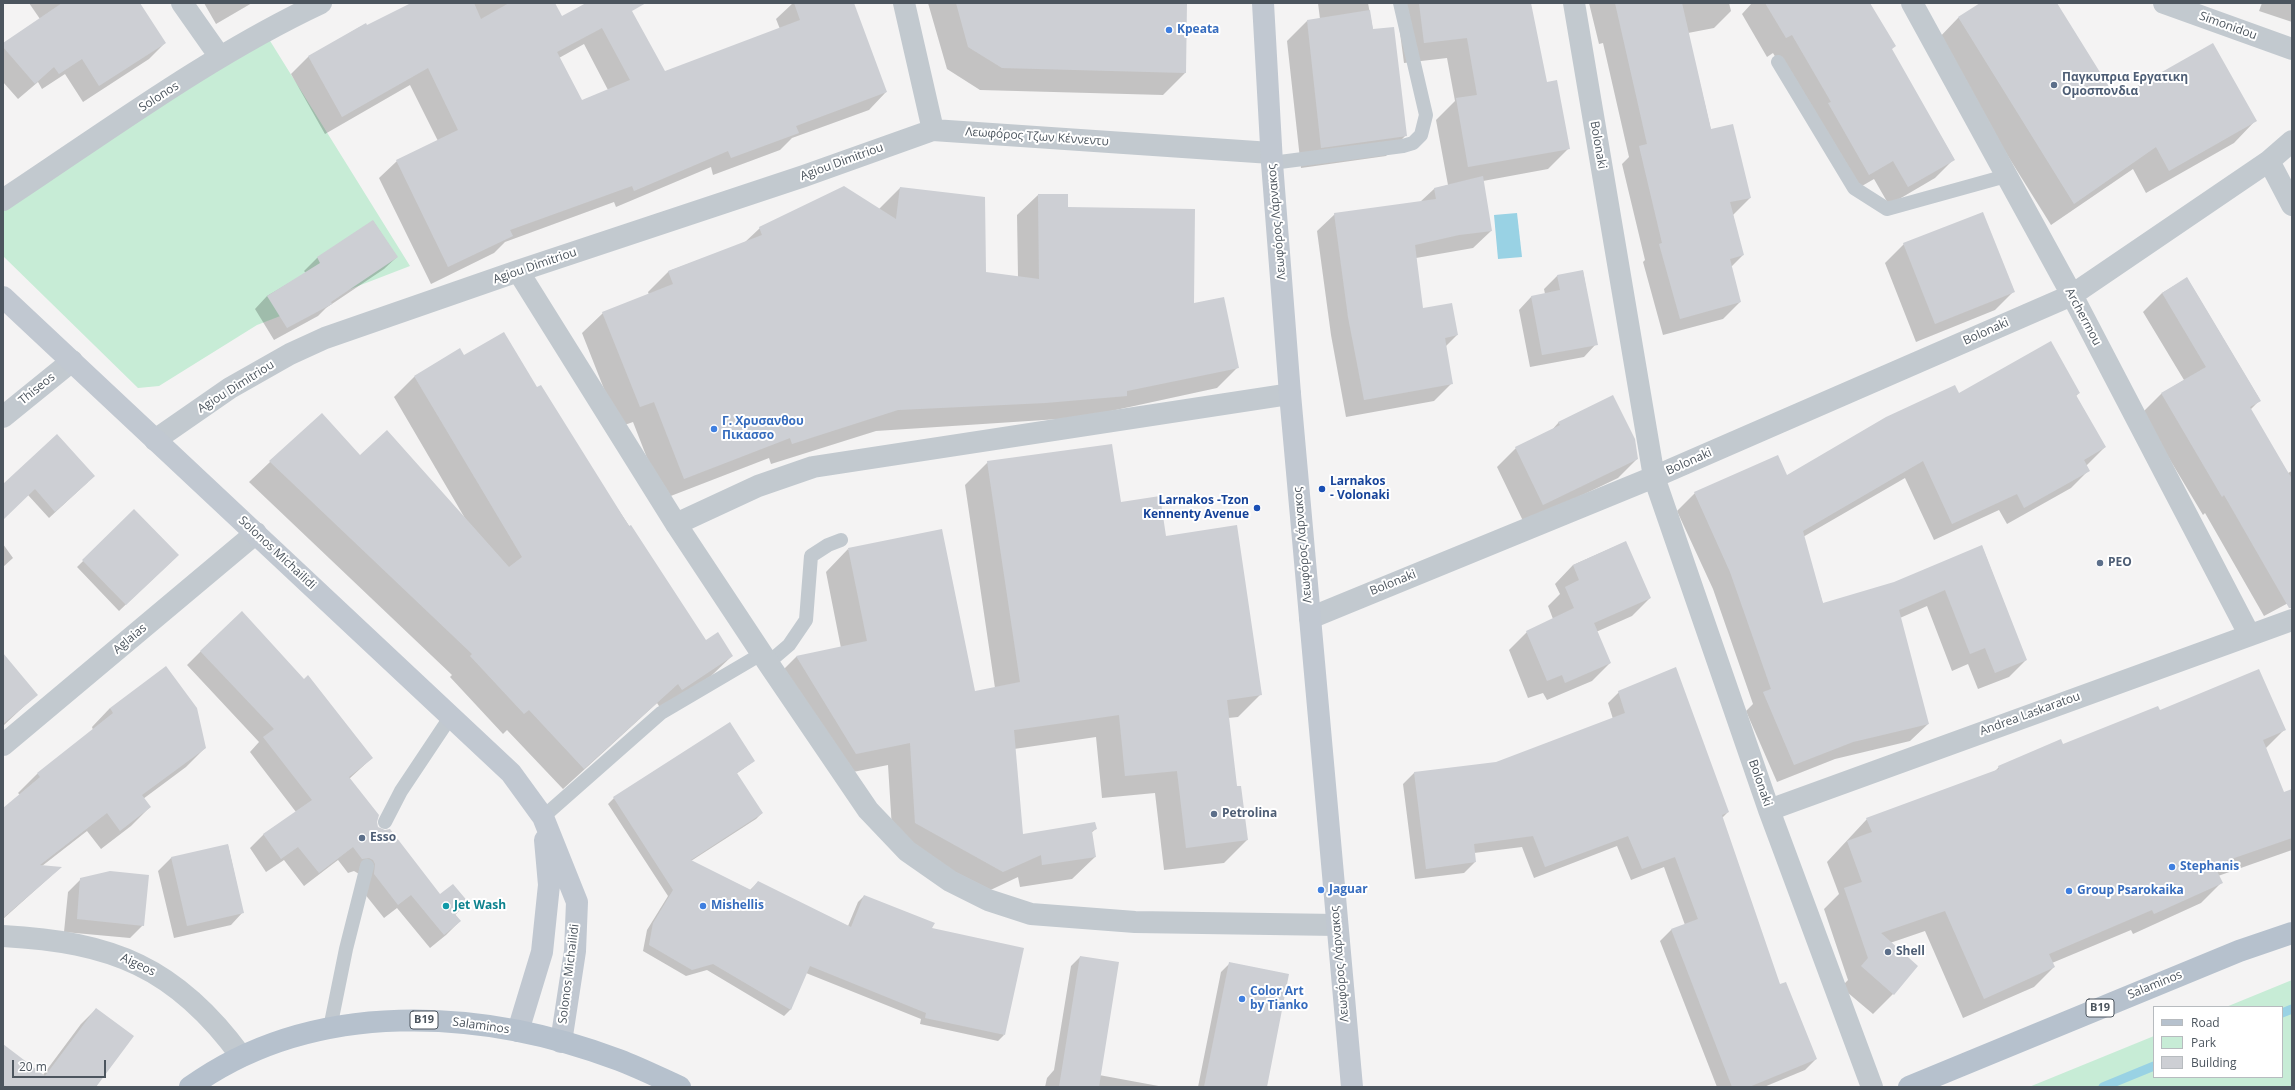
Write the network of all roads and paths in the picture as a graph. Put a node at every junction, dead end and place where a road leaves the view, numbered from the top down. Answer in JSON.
{"nodes":[{"id":1,"x":182,"y":3,"type":"edge"},
{"id":2,"x":321,"y":3,"type":"edge"},
{"id":3,"x":904,"y":3,"type":"edge"},
{"id":4,"x":1263,"y":3,"type":"edge"},
{"id":5,"x":1400,"y":3,"type":"edge"},
{"id":6,"x":1574,"y":3,"type":"edge"},
{"id":7,"x":1912,"y":3,"type":"edge"},
{"id":8,"x":2164,"y":3,"type":"edge"},
{"id":9,"x":2292,"y":49,"type":"edge"},
{"id":10,"x":220,"y":57,"type":"junction"},
{"id":11,"x":1778,"y":62,"type":"dead end"},
{"id":12,"x":932,"y":130,"type":"junction"},
{"id":13,"x":2292,"y":141,"type":"edge"},
{"id":14,"x":1271,"y":158,"type":"junction"},
{"id":15,"x":2268,"y":161,"type":"junction"},
{"id":16,"x":2006,"y":176,"type":"junction"},
{"id":17,"x":3,"y":200,"type":"edge"},
{"id":18,"x":2292,"y":205,"type":"edge"},
{"id":19,"x":518,"y":271,"type":"junction"},
{"id":20,"x":2072,"y":295,"type":"junction"},
{"id":21,"x":3,"y":296,"type":"edge"},
{"id":22,"x":72,"y":361,"type":"junction"},
{"id":23,"x":1290,"y":394,"type":"junction"},
{"id":24,"x":3,"y":417,"type":"edge"},
{"id":25,"x":155,"y":440,"type":"junction"},
{"id":26,"x":1654,"y":477,"type":"junction"},
{"id":27,"x":676,"y":524,"type":"junction"},
{"id":28,"x":256,"y":533,"type":"junction"},
{"id":29,"x":841,"y":540,"type":"dead end"},
{"id":30,"x":1310,"y":618,"type":"junction"},
{"id":31,"x":2292,"y":620,"type":"edge"},
{"id":32,"x":2249,"y":634,"type":"junction"},
{"id":33,"x":765,"y":658,"type":"junction"},
{"id":34,"x":451,"y":716,"type":"junction"},
{"id":35,"x":3,"y":745,"type":"edge"},
{"id":36,"x":1769,"y":810,"type":"junction"},
{"id":37,"x":543,"y":817,"type":"junction"},
{"id":38,"x":385,"y":822,"type":"dead end"},
{"id":39,"x":367,"y":866,"type":"dead end"},
{"id":40,"x":1337,"y":925,"type":"junction"},
{"id":41,"x":2292,"y":933,"type":"edge"},
{"id":42,"x":3,"y":936,"type":"edge"},
{"id":43,"x":330,"y":1028,"type":"junction"},
{"id":44,"x":518,"y":1031,"type":"junction"},
{"id":45,"x":561,"y":1042,"type":"junction"},
{"id":46,"x":241,"y":1056,"type":"junction"},
{"id":47,"x":190,"y":1087,"type":"edge"},
{"id":48,"x":680,"y":1087,"type":"edge"},
{"id":49,"x":1352,"y":1087,"type":"edge"},
{"id":50,"x":1872,"y":1087,"type":"edge"},
{"id":51,"x":1909,"y":1087,"type":"edge"}],
"edges":[{"from":1,"to":10,"type":"street"},
{"from":2,"to":10,"type":"street","name":"Solonos"},
{"from":3,"to":12,"type":"street"},
{"from":4,"to":14,"type":"main road","name":"Λεωφόρος Λάρνακος"},
{"from":5,"to":14,"type":"lane"},
{"from":6,"to":26,"type":"street","name":"Bolonaki"},
{"from":7,"to":16,"type":"street","name":"Archermou"},
{"from":8,"to":9,"type":"street","name":"Simonidou"},
{"from":10,"to":17,"type":"street","name":"Solonos"},
{"from":11,"to":16,"type":"lane"},
{"from":12,"to":14,"type":"street","name":"Λεωφόρος Τζων Κέννεντυ"},
{"from":12,"to":19,"type":"street","name":"Agiou Dimitriou"},
{"from":13,"to":15,"type":"street","name":"Bolonaki"},
{"from":14,"to":23,"type":"main road","name":"Λεωφόρος Λάρνακος"},
{"from":15,"to":18,"type":"street"},
{"from":15,"to":20,"type":"street","name":"Bolonaki"},
{"from":16,"to":20,"type":"street","name":"Archermou"},
{"from":19,"to":25,"type":"street","name":"Agiou Dimitriou"},
{"from":19,"to":27,"type":"street"},
{"from":20,"to":26,"type":"street","name":"Bolonaki"},
{"from":20,"to":32,"type":"street","name":"Archermou"},
{"from":21,"to":22,"type":"main road","name":"Solonos Michailidi"},
{"from":22,"to":24,"type":"street","name":"Thiseos"},
{"from":22,"to":25,"type":"main road","name":"Solonos Michailidi"},
{"from":23,"to":27,"type":"street"},
{"from":23,"to":30,"type":"main road","name":"Λεωφόρος Λάρνακος"},
{"from":25,"to":28,"type":"main road","name":"Solonos Michailidi"},
{"from":26,"to":30,"type":"street","name":"Bolonaki"},
{"from":26,"to":36,"type":"street","name":"Bolonaki"},
{"from":27,"to":33,"type":"street"},
{"from":28,"to":34,"type":"main road","name":"Solonos Michailidi"},
{"from":28,"to":35,"type":"street","name":"Aglaias"},
{"from":29,"to":33,"type":"lane"},
{"from":30,"to":40,"type":"main road","name":"Λεωφόρος Λάρνακος"},
{"from":31,"to":32,"type":"street","name":"Andrea Laskaratou"},
{"from":32,"to":36,"type":"street","name":"Andrea Laskaratou"},
{"from":33,"to":37,"type":"lane"},
{"from":33,"to":40,"type":"street"},
{"from":34,"to":37,"type":"main road","name":"Solonos Michailidi"},
{"from":34,"to":38,"type":"lane"},
{"from":36,"to":50,"type":"street","name":"Bolonaki"},
{"from":37,"to":44,"type":"main road"},
{"from":37,"to":45,"type":"main road","name":"Solonos Michailidi"},
{"from":39,"to":43,"type":"lane"},
{"from":40,"to":49,"type":"main road","name":"Λεωφόρος Λάρνακος"},
{"from":41,"to":51,"type":"main road","name":"Salaminos","number":"B19"},
{"from":42,"to":46,"type":"street","name":"Aigeos"},
{"from":43,"to":44,"type":"main road","name":"Salaminos","number":"B19"},
{"from":43,"to":46,"type":"main road","name":"Salaminos","number":"B19"},
{"from":44,"to":45,"type":"main road","name":"Salaminos","number":"B19"},
{"from":45,"to":48,"type":"main road","name":"Salaminos","number":"B19"},
{"from":46,"to":47,"type":"main road","name":"Salaminos","number":"B19"}]}
